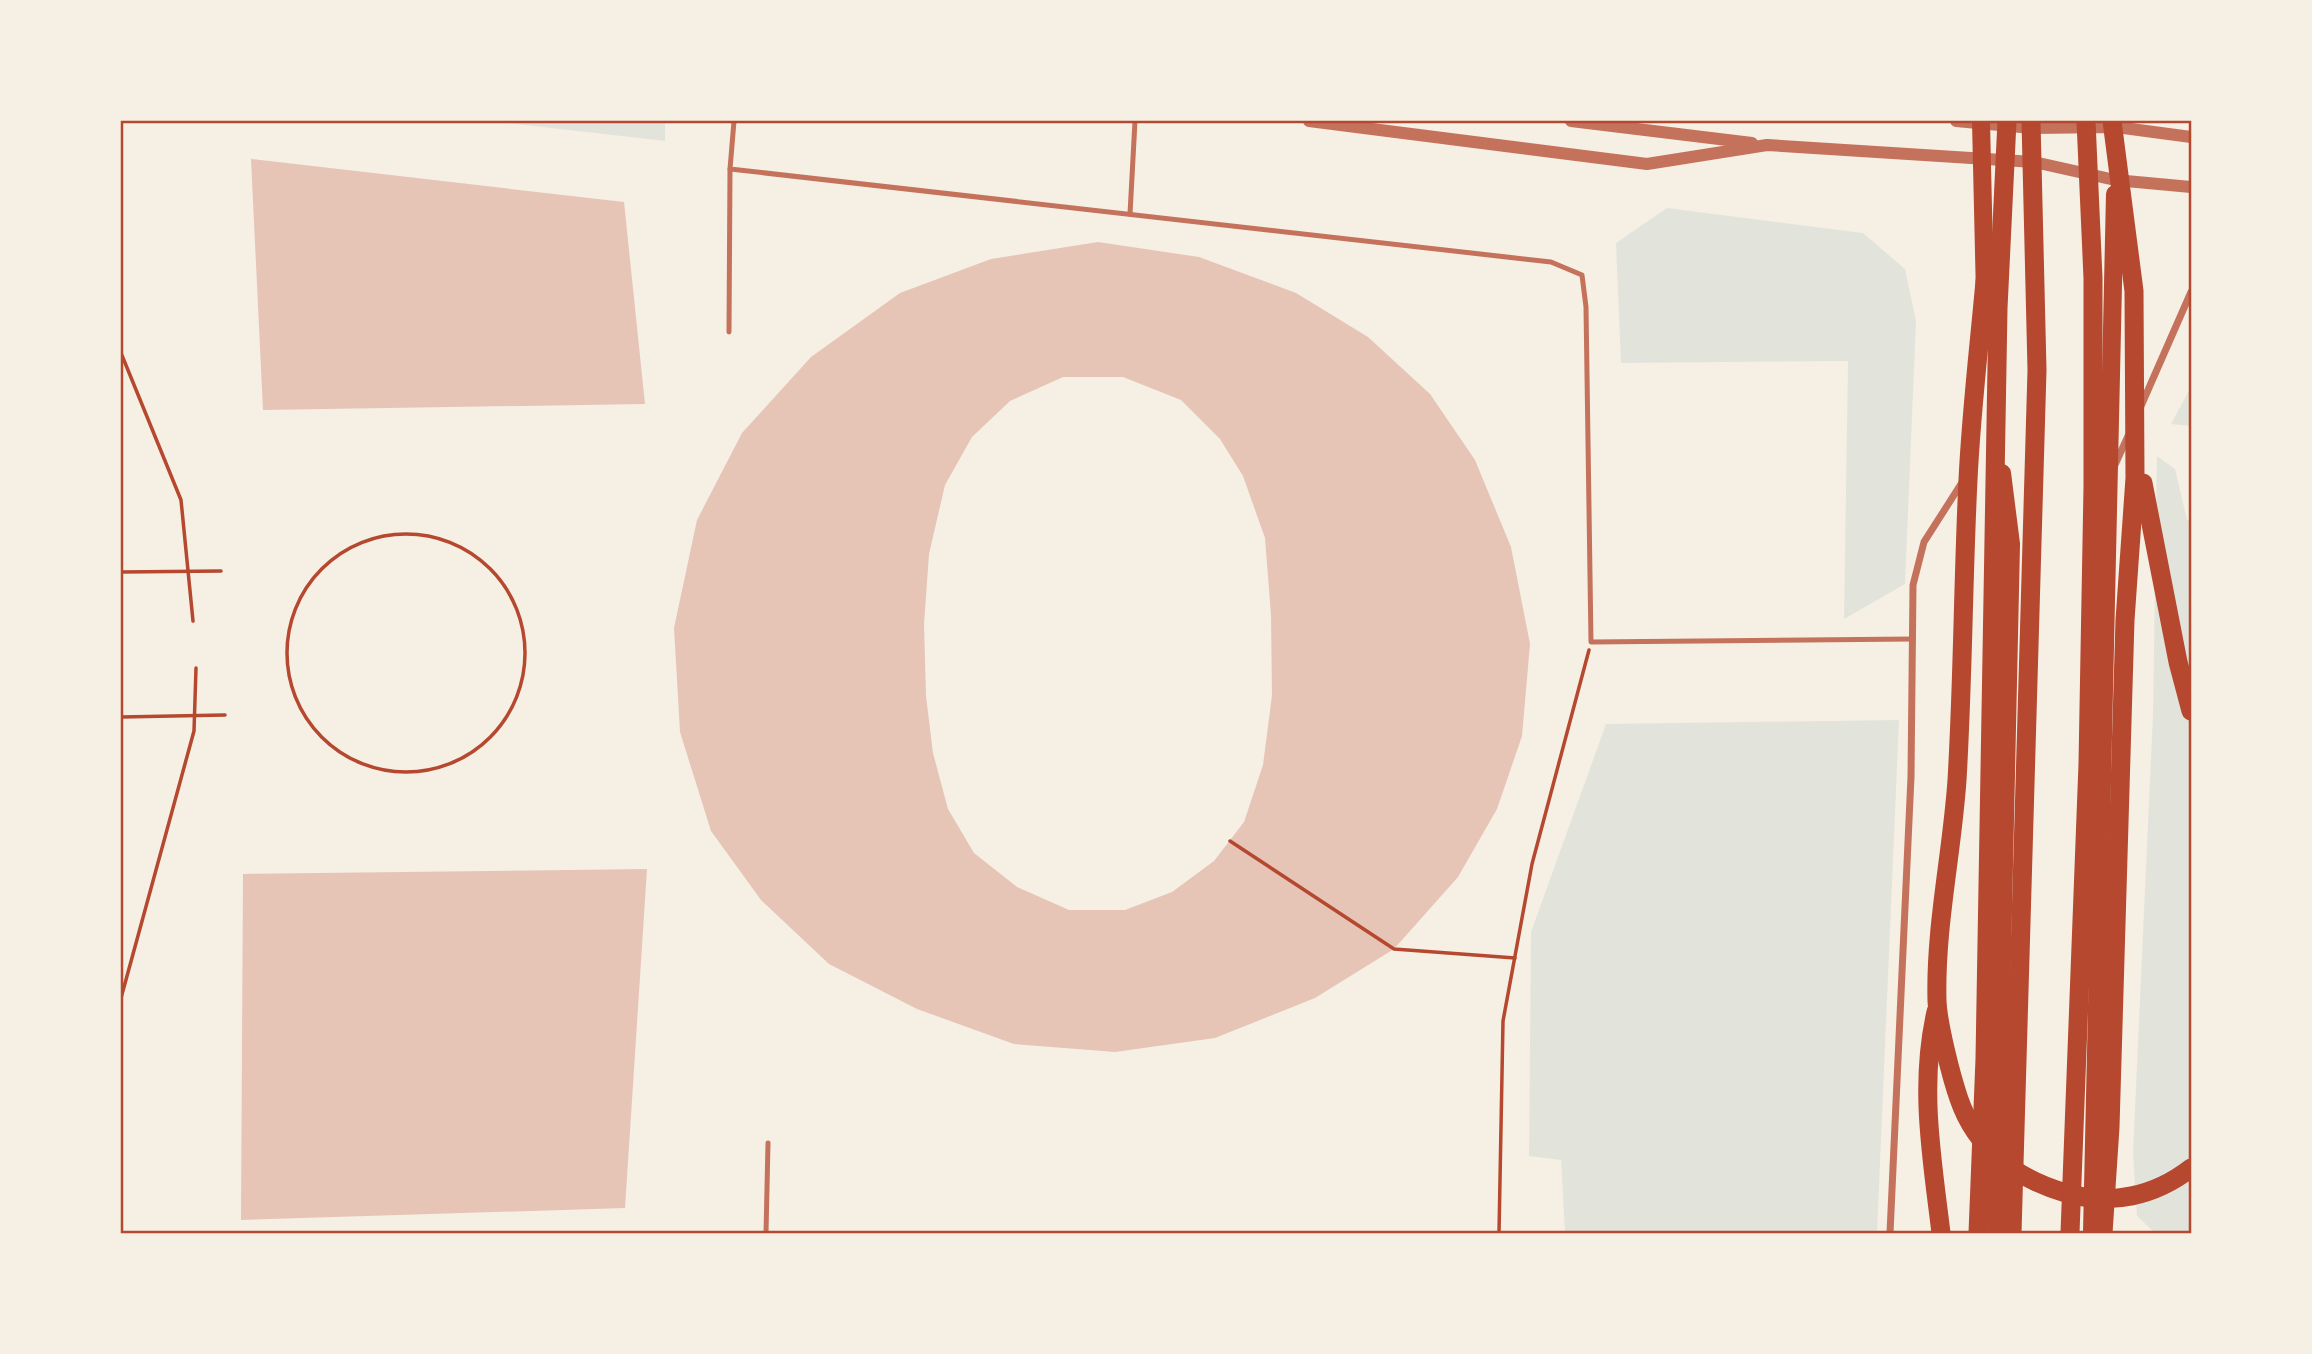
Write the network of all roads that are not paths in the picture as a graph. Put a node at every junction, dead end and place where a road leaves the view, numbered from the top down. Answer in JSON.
{"nodes":[{"id":1,"x":734,"y":121,"type":"edge"},
{"id":2,"x":1135,"y":121,"type":"edge"},
{"id":3,"x":1309,"y":121,"type":"edge"},
{"id":4,"x":1572,"y":121,"type":"edge"},
{"id":5,"x":1956,"y":121,"type":"edge"},
{"id":6,"x":2007,"y":121,"type":"edge"},
{"id":7,"x":2086,"y":121,"type":"edge"},
{"id":8,"x":1981,"y":122,"type":"edge"},
{"id":9,"x":2115,"y":123,"type":"edge"},
{"id":10,"x":2031,"y":124,"type":"edge"},
{"id":11,"x":2191,"y":137,"type":"edge"},
{"id":12,"x":1768,"y":145,"type":"junction"},
{"id":13,"x":1982,"y":158,"type":"junction"},
{"id":14,"x":2034,"y":162,"type":"junction"},
{"id":15,"x":730,"y":169,"type":"junction"},
{"id":16,"x":2116,"y":180,"type":"junction"},
{"id":17,"x":2191,"y":187,"type":"edge"},
{"id":18,"x":1130,"y":214,"type":"junction"},
{"id":19,"x":1985,"y":281,"type":"junction"},
{"id":20,"x":2191,"y":292,"type":"edge"},
{"id":21,"x":729,"y":332,"type":"dead end"},
{"id":22,"x":2134,"y":425,"type":"junction"},
{"id":23,"x":1969,"y":471,"type":"junction"},
{"id":24,"x":2110,"y":477,"type":"junction"},
{"id":25,"x":1913,"y":639,"type":"junction"},
{"id":26,"x":2191,"y":711,"type":"edge"},
{"id":27,"x":1937,"y":1004,"type":"junction"},
{"id":28,"x":768,"y":1143,"type":"dead end"},
{"id":29,"x":2191,"y":1168,"type":"edge"},
{"id":30,"x":766,"y":1233,"type":"edge"},
{"id":31,"x":1890,"y":1233,"type":"edge"},
{"id":32,"x":1941,"y":1233,"type":"edge"},
{"id":33,"x":1978,"y":1233,"type":"edge"},
{"id":34,"x":1996,"y":1233,"type":"edge"},
{"id":35,"x":2012,"y":1233,"type":"edge"},
{"id":36,"x":2070,"y":1233,"type":"edge"},
{"id":37,"x":2092,"y":1233,"type":"edge"},
{"id":38,"x":2103,"y":1233,"type":"edge"}],
"edges":[{"from":1,"to":15,"type":"lane"},
{"from":2,"to":18,"type":"lane"},
{"from":3,"to":12,"type":"street"},
{"from":4,"to":12,"type":"street"},
{"from":5,"to":8,"type":"street"},
{"from":6,"to":33,"type":"highway"},
{"from":7,"to":36,"type":"highway"},
{"from":8,"to":10,"type":"street"},
{"from":8,"to":13,"type":"main road"},
{"from":9,"to":10,"type":"street"},
{"from":9,"to":11,"type":"street"},
{"from":9,"to":16,"type":"main road"},
{"from":9,"to":22,"type":"highway"},
{"from":10,"to":14,"type":"highway"},
{"from":12,"to":13,"type":"street"},
{"from":13,"to":14,"type":"street"},
{"from":13,"to":19,"type":"main road"},
{"from":14,"to":16,"type":"street"},
{"from":14,"to":35,"type":"highway"},
{"from":15,"to":18,"type":"lane"},
{"from":15,"to":21,"type":"lane"},
{"from":16,"to":17,"type":"street"},
{"from":16,"to":24,"type":"main road"},
{"from":18,"to":25,"type":"lane"},
{"from":19,"to":23,"type":"highway"},
{"from":19,"to":34,"type":"main road"},
{"from":20,"to":24,"type":"street"},
{"from":22,"to":26,"type":"highway"},
{"from":22,"to":38,"type":"highway"},
{"from":23,"to":25,"type":"street"},
{"from":23,"to":27,"type":"highway"},
{"from":24,"to":37,"type":"main road"},
{"from":25,"to":31,"type":"street"},
{"from":27,"to":29,"type":"highway"},
{"from":27,"to":32,"type":"highway"},
{"from":28,"to":30,"type":"lane"}]}
